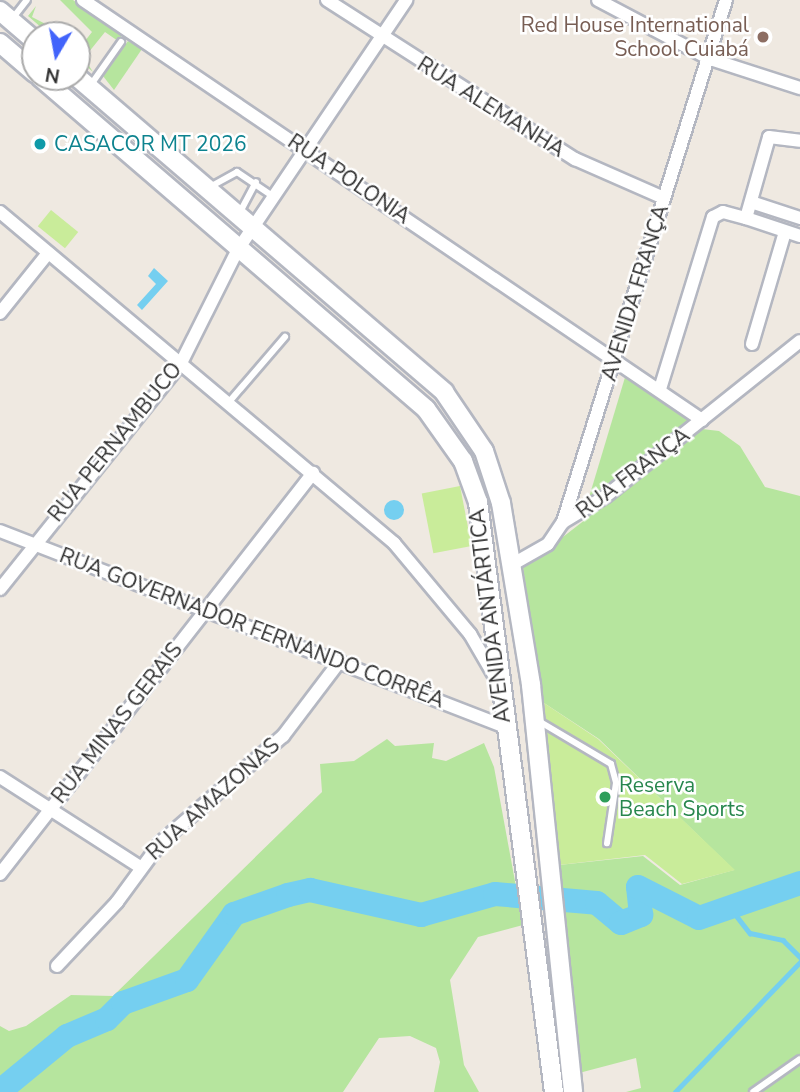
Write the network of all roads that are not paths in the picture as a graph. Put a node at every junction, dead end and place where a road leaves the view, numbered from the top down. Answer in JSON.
{"nodes":[{"id":1,"x":27,"y":0,"type":"edge"},
{"id":2,"x":83,"y":0,"type":"edge"},
{"id":3,"x":327,"y":0,"type":"edge"},
{"id":4,"x":406,"y":0,"type":"edge"},
{"id":5,"x":598,"y":0,"type":"edge"},
{"id":6,"x":726,"y":0,"type":"edge"},
{"id":7,"x":6,"y":16,"type":"edge"},
{"id":8,"x":21,"y":29,"type":"edge"},
{"id":9,"x":381,"y":38,"type":"junction"},
{"id":10,"x":121,"y":42,"type":"dead end"},
{"id":11,"x":0,"y":43,"type":"edge"},
{"id":12,"x":21,"y":59,"type":"edge"},
{"id":13,"x":710,"y":59,"type":"junction"},
{"id":14,"x":91,"y":74,"type":"edge"},
{"id":15,"x":800,"y":88,"type":"edge"},
{"id":16,"x":91,"y":89,"type":"edge"},
{"id":17,"x":59,"y":91,"type":"edge"},
{"id":18,"x":800,"y":141,"type":"edge"},
{"id":19,"x":305,"y":149,"type":"junction"},
{"id":20,"x":256,"y":182,"type":"junction"},
{"id":21,"x":206,"y":190,"type":"junction"},
{"id":22,"x":274,"y":197,"type":"junction"},
{"id":23,"x":664,"y":198,"type":"junction"},
{"id":24,"x":751,"y":202,"type":"junction"},
{"id":25,"x":0,"y":212,"type":"edge"},
{"id":26,"x":237,"y":217,"type":"junction"},
{"id":27,"x":746,"y":218,"type":"junction"},
{"id":28,"x":800,"y":218,"type":"edge"},
{"id":29,"x":252,"y":230,"type":"junction"},
{"id":30,"x":785,"y":232,"type":"junction"},
{"id":31,"x":800,"y":236,"type":"edge"},
{"id":32,"x":237,"y":251,"type":"junction"},
{"id":33,"x":48,"y":253,"type":"junction"},
{"id":34,"x":0,"y":313,"type":"edge"},
{"id":35,"x":285,"y":337,"type":"dead end"},
{"id":36,"x":800,"y":341,"type":"edge"},
{"id":37,"x":752,"y":344,"type":"dead end"},
{"id":38,"x":617,"y":357,"type":"junction"},
{"id":39,"x":181,"y":363,"type":"junction"},
{"id":40,"x":660,"y":389,"type":"junction"},
{"id":41,"x":229,"y":402,"type":"junction"},
{"id":42,"x":702,"y":420,"type":"junction"},
{"id":43,"x":313,"y":473,"type":"junction"},
{"id":44,"x":563,"y":522,"type":"junction"},
{"id":45,"x":0,"y":531,"type":"edge"},
{"id":46,"x":32,"y":544,"type":"junction"},
{"id":47,"x":513,"y":564,"type":"junction"},
{"id":48,"x":485,"y":573,"type":"junction"},
{"id":49,"x":0,"y":589,"type":"edge"},
{"id":50,"x":206,"y":607,"type":"junction"},
{"id":51,"x":340,"y":662,"type":"junction"},
{"id":52,"x":499,"y":685,"type":"junction"},
{"id":53,"x":535,"y":719,"type":"junction"},
{"id":54,"x":503,"y":726,"type":"junction"},
{"id":55,"x":0,"y":777,"type":"edge"},
{"id":56,"x":50,"y":810,"type":"junction"},
{"id":57,"x":607,"y":843,"type":"dead end"},
{"id":58,"x":140,"y":867,"type":"junction"},
{"id":59,"x":0,"y":874,"type":"edge"},
{"id":60,"x":57,"y":966,"type":"dead end"},
{"id":61,"x":800,"y":1059,"type":"edge"},
{"id":62,"x":554,"y":1092,"type":"edge"},
{"id":63,"x":573,"y":1092,"type":"edge"},
{"id":64,"x":753,"y":1092,"type":"edge"}],
"edges":[{"from":1,"to":7,"type":"lane"},
{"from":2,"to":19,"type":"street","name":"RUA POLONIA"},
{"from":3,"to":9,"type":"street","name":"RUA ALEMANHA"},
{"from":4,"to":9,"type":"street","name":"RUA PERNAMBUCO"},
{"from":5,"to":13,"type":"street"},
{"from":6,"to":13,"type":"street","name":"AVENIDA FRANÇA"},
{"from":7,"to":8,"type":"main road"},
{"from":9,"to":19,"type":"street","name":"RUA PERNAMBUCO"},
{"from":9,"to":23,"type":"street","name":"RUA ALEMANHA"},
{"from":10,"to":14,"type":"lane"},
{"from":11,"to":12,"type":"main road","name":"AVENIDA ANTÁRTICA"},
{"from":13,"to":15,"type":"street"},
{"from":13,"to":23,"type":"street","name":"AVENIDA FRANÇA"},
{"from":16,"to":21,"type":"main road","name":"AVENIDA ANTÁRTICA"},
{"from":17,"to":32,"type":"main road","name":"AVENIDA ANTÁRTICA"},
{"from":18,"to":24,"type":"street"},
{"from":19,"to":22,"type":"street","name":"RUA PERNAMBUCO"},
{"from":19,"to":38,"type":"street","name":"RUA POLONIA"},
{"from":20,"to":21,"type":"lane"},
{"from":20,"to":22,"type":"lane"},
{"from":20,"to":26,"type":"lane"},
{"from":21,"to":26,"type":"main road","name":"AVENIDA ANTÁRTICA"},
{"from":22,"to":29,"type":"street","name":"RUA PERNAMBUCO"},
{"from":23,"to":38,"type":"street","name":"AVENIDA FRANÇA"},
{"from":24,"to":27,"type":"street"},
{"from":24,"to":28,"type":"street"},
{"from":25,"to":33,"type":"street"},
{"from":26,"to":29,"type":"main road","name":"AVENIDA ANTÁRTICA"},
{"from":27,"to":30,"type":"street"},
{"from":27,"to":40,"type":"street"},
{"from":29,"to":32,"type":"street","name":"RUA PERNAMBUCO"},
{"from":29,"to":47,"type":"main road","name":"AVENIDA ANTÁRTICA"},
{"from":30,"to":31,"type":"street"},
{"from":30,"to":37,"type":"street"},
{"from":32,"to":39,"type":"street","name":"RUA PERNAMBUCO"},
{"from":32,"to":48,"type":"main road","name":"AVENIDA ANTÁRTICA"},
{"from":33,"to":34,"type":"street"},
{"from":33,"to":39,"type":"street"},
{"from":35,"to":41,"type":"lane"},
{"from":36,"to":42,"type":"street","name":"RUA FRANÇA"},
{"from":38,"to":40,"type":"street"},
{"from":38,"to":44,"type":"street","name":"AVENIDA FRANÇA"},
{"from":39,"to":41,"type":"street"},
{"from":39,"to":46,"type":"street","name":"RUA PERNAMBUCO"},
{"from":40,"to":42,"type":"street"},
{"from":41,"to":43,"type":"street"},
{"from":42,"to":44,"type":"street","name":"RUA FRANÇA"},
{"from":43,"to":50,"type":"street","name":"RUA MINAS GERAIS"},
{"from":43,"to":52,"type":"street"},
{"from":44,"to":47,"type":"street","name":"AVENIDA FRANÇA"},
{"from":45,"to":46,"type":"street","name":"RUA GOVERNADOR FERNANDO CORRÊA"},
{"from":46,"to":49,"type":"street","name":"RUA PERNAMBUCO"},
{"from":46,"to":50,"type":"street","name":"RUA GOVERNADOR FERNANDO CORRÊA"},
{"from":47,"to":48,"type":"main road"},
{"from":47,"to":53,"type":"main road","name":"AVENIDA ANTÁRTICA"},
{"from":48,"to":52,"type":"main road","name":"AVENIDA ANTÁRTICA"},
{"from":50,"to":51,"type":"street","name":"RUA GOVERNADOR FERNANDO CORRÊA"},
{"from":50,"to":56,"type":"street","name":"RUA MINAS GERAIS"},
{"from":51,"to":54,"type":"street","name":"RUA GOVERNADOR FERNANDO CORRÊA"},
{"from":51,"to":58,"type":"street","name":"RUA AMAZONAS"},
{"from":52,"to":54,"type":"main road","name":"AVENIDA ANTÁRTICA"},
{"from":53,"to":57,"type":"lane"},
{"from":53,"to":63,"type":"main road","name":"AVENIDA ANTÁRTICA"},
{"from":54,"to":62,"type":"main road","name":"AVENIDA ANTÁRTICA"},
{"from":55,"to":56,"type":"street"},
{"from":56,"to":58,"type":"street"},
{"from":56,"to":59,"type":"street","name":"RUA MINAS GERAIS"},
{"from":58,"to":60,"type":"street","name":"RUA AMAZONAS"},
{"from":61,"to":64,"type":"lane"}]}
